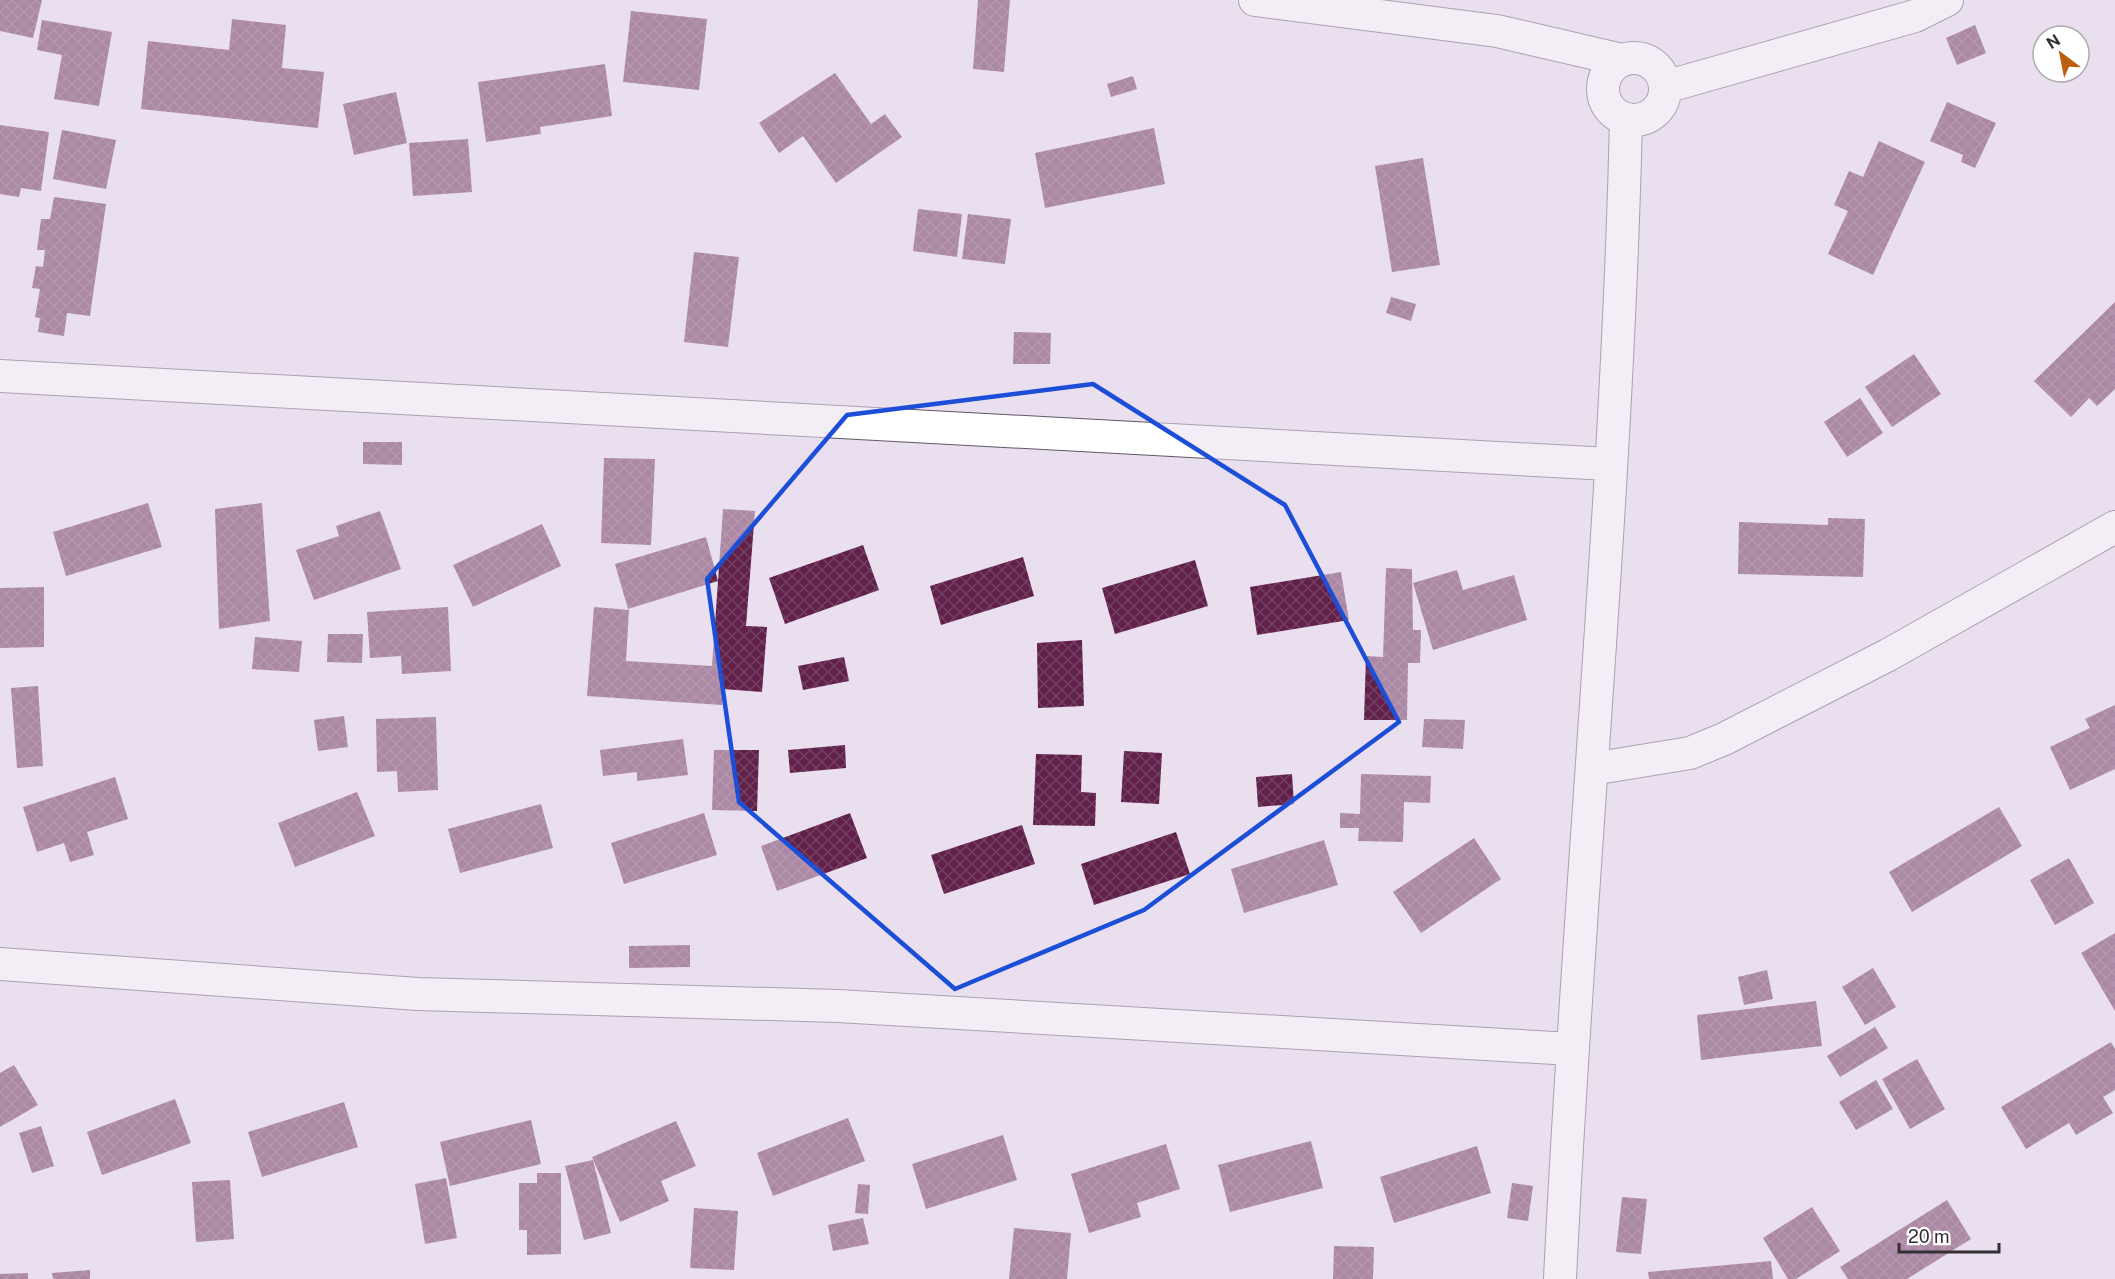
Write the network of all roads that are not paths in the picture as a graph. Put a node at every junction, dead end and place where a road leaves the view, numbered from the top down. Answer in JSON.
{"nodes":[{"id":1,"x":1255,"y":0,"type":"edge"},
{"id":2,"x":1947,"y":0,"type":"edge"},
{"id":3,"x":1343,"y":6,"type":"edge"},
{"id":4,"x":1622,"y":60,"type":"junction"},
{"id":5,"x":1665,"y":87,"type":"junction"},
{"id":6,"x":1626,"y":119,"type":"junction"},
{"id":7,"x":0,"y":376,"type":"edge"},
{"id":8,"x":1610,"y":464,"type":"junction"},
{"id":9,"x":2115,"y":527,"type":"edge"},
{"id":10,"x":1592,"y":769,"type":"junction"},
{"id":11,"x":0,"y":964,"type":"edge"},
{"id":12,"x":1571,"y":1048,"type":"junction"},
{"id":13,"x":1560,"y":1279,"type":"edge"}],
"edges":[{"from":1,"to":3,"type":"street"},
{"from":2,"to":5,"type":"street"},
{"from":3,"to":4,"type":"street"},
{"from":4,"to":5,"type":"street"},
{"from":4,"to":6,"type":"street"},
{"from":5,"to":6,"type":"street"},
{"from":6,"to":8,"type":"street"},
{"from":7,"to":8,"type":"street"},
{"from":8,"to":10,"type":"street"},
{"from":9,"to":10,"type":"street"},
{"from":10,"to":12,"type":"street"},
{"from":11,"to":12,"type":"street"},
{"from":12,"to":13,"type":"street"}]}
